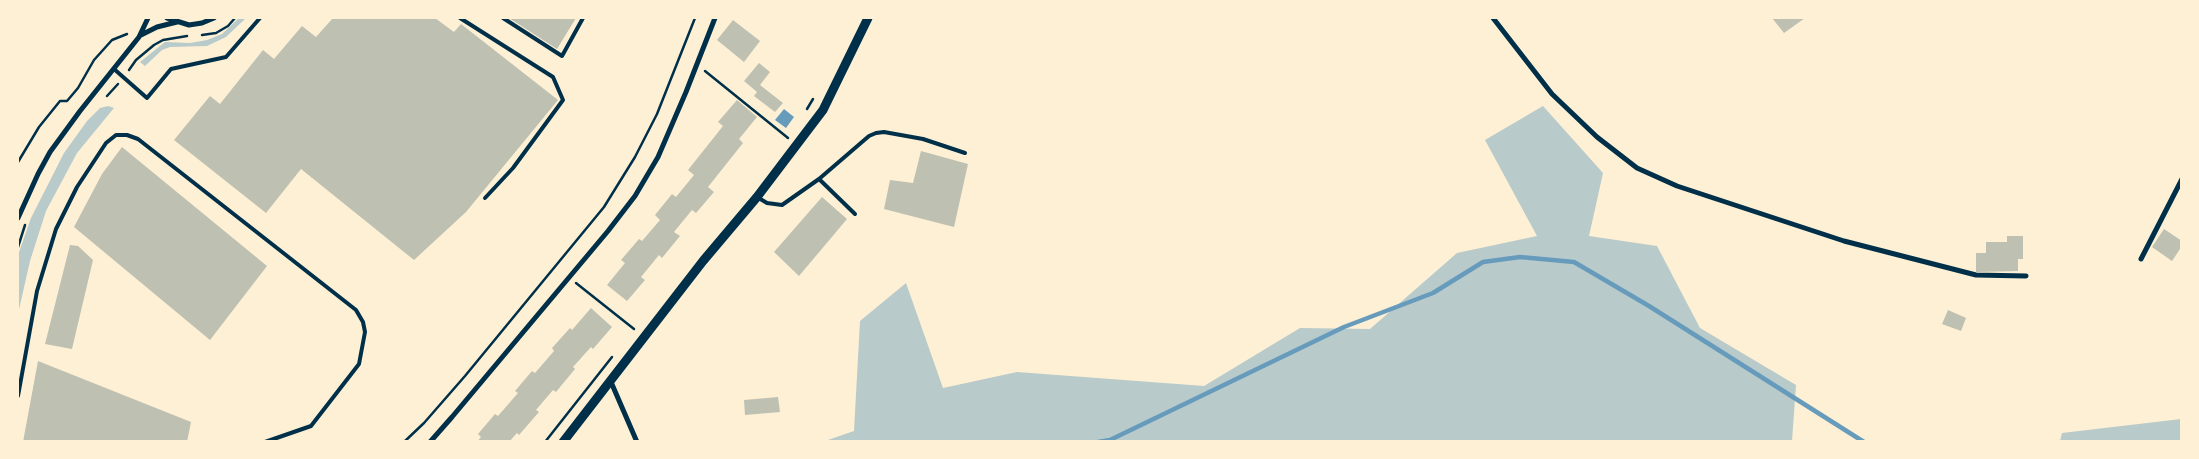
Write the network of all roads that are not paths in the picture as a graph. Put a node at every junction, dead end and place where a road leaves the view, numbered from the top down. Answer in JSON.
{"nodes":[{"id":1,"x":148,"y":18,"type":"edge"},
{"id":2,"x":167,"y":18,"type":"edge"},
{"id":3,"x":214,"y":18,"type":"edge"},
{"id":4,"x":260,"y":18,"type":"edge"},
{"id":5,"x":460,"y":18,"type":"edge"},
{"id":6,"x":502,"y":18,"type":"edge"},
{"id":7,"x":583,"y":18,"type":"edge"},
{"id":8,"x":715,"y":18,"type":"edge"},
{"id":9,"x":868,"y":18,"type":"edge"},
{"id":10,"x":1493,"y":18,"type":"edge"},
{"id":11,"x":177,"y":22,"type":"junction"},
{"id":12,"x":139,"y":37,"type":"junction"},
{"id":13,"x":114,"y":69,"type":"junction"},
{"id":14,"x":965,"y":153,"type":"dead end"},
{"id":15,"x":820,"y":179,"type":"junction"},
{"id":16,"x":2182,"y":179,"type":"edge"},
{"id":17,"x":757,"y":197,"type":"junction"},
{"id":18,"x":485,"y":198,"type":"dead end"},
{"id":19,"x":855,"y":214,"type":"dead end"},
{"id":20,"x":18,"y":218,"type":"edge"},
{"id":21,"x":2142,"y":259,"type":"dead end"},
{"id":22,"x":2026,"y":276,"type":"dead end"},
{"id":23,"x":611,"y":382,"type":"junction"},
{"id":24,"x":18,"y":396,"type":"edge"},
{"id":25,"x":265,"y":442,"type":"edge"},
{"id":26,"x":430,"y":442,"type":"edge"},
{"id":27,"x":563,"y":442,"type":"edge"},
{"id":28,"x":638,"y":442,"type":"edge"}],
"edges":[{"from":1,"to":12,"type":"street"},
{"from":2,"to":11,"type":"street"},
{"from":3,"to":11,"type":"street"},
{"from":4,"to":13,"type":"lane"},
{"from":5,"to":18,"type":"lane"},
{"from":6,"to":7,"type":"lane"},
{"from":8,"to":26,"type":"street"},
{"from":9,"to":17,"type":"street"},
{"from":10,"to":22,"type":"street"},
{"from":11,"to":12,"type":"street"},
{"from":12,"to":13,"type":"street"},
{"from":13,"to":20,"type":"street"},
{"from":14,"to":15,"type":"lane"},
{"from":15,"to":17,"type":"lane"},
{"from":15,"to":19,"type":"lane"},
{"from":16,"to":21,"type":"street"},
{"from":17,"to":23,"type":"street"},
{"from":23,"to":27,"type":"street"},
{"from":23,"to":28,"type":"street"},
{"from":24,"to":25,"type":"lane"}]}
